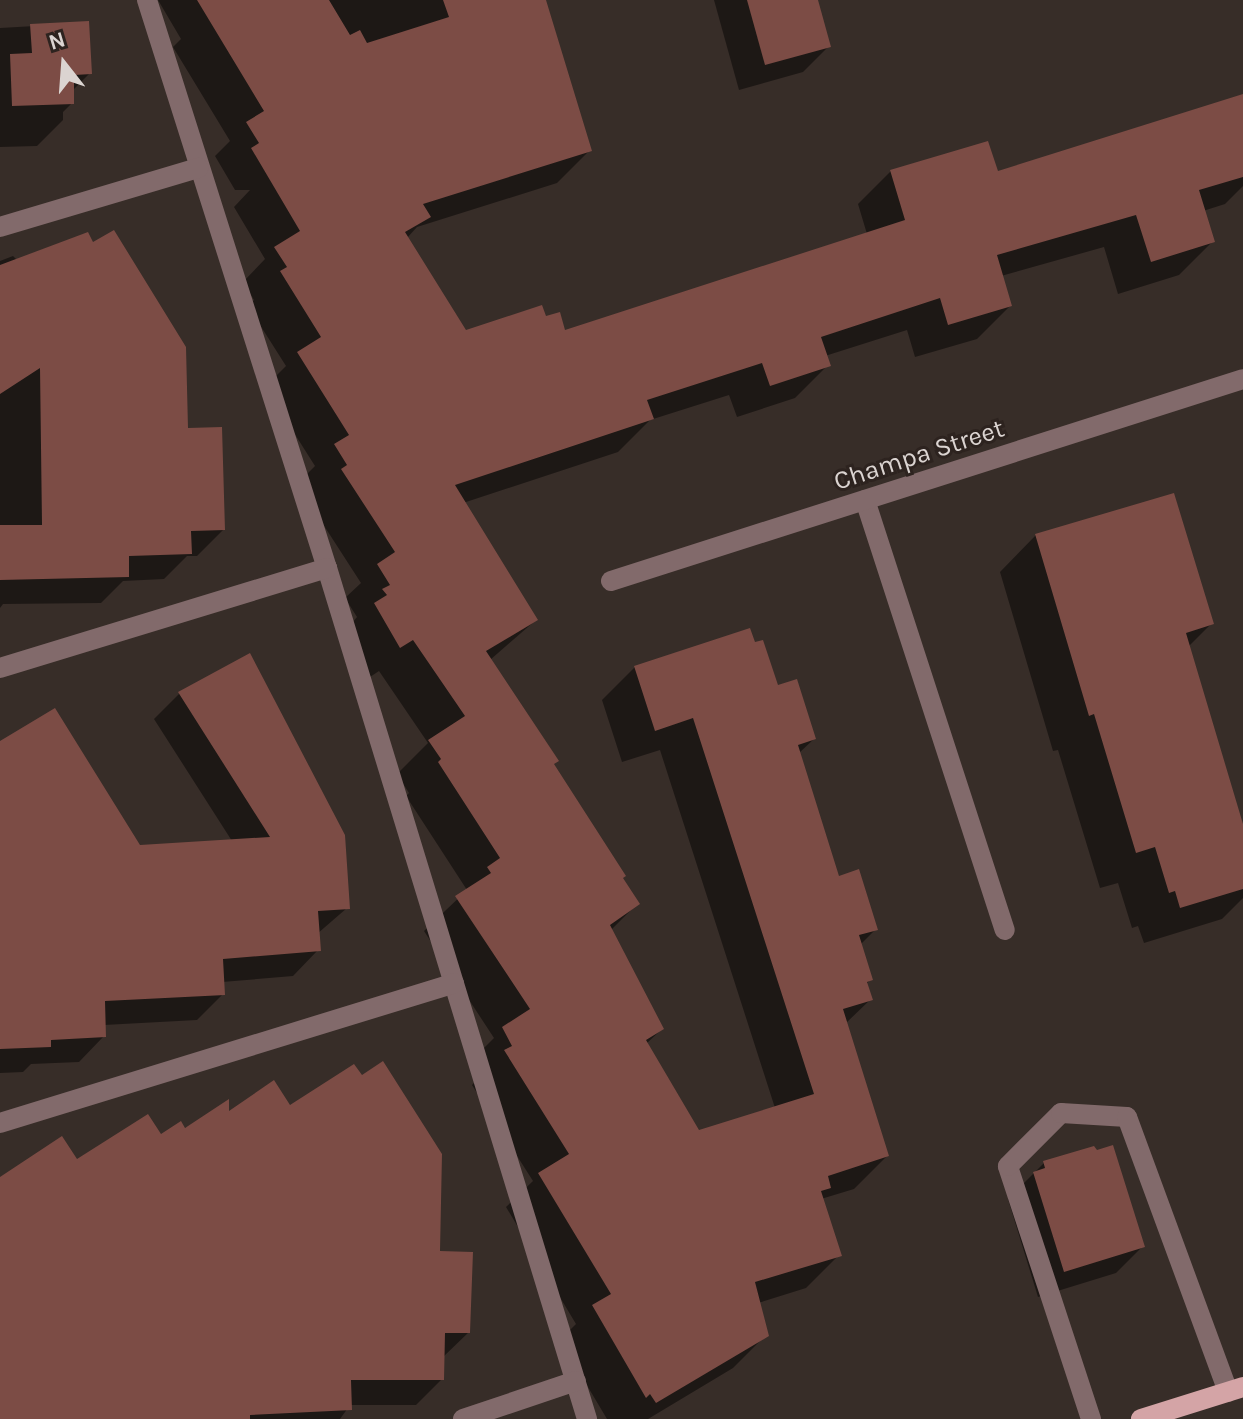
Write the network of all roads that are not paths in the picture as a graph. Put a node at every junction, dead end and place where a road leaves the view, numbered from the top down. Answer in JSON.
{"nodes":[{"id":1,"x":147,"y":0,"type":"edge"},
{"id":2,"x":198,"y":168,"type":"junction"},
{"id":3,"x":0,"y":227,"type":"edge"},
{"id":4,"x":1243,"y":379,"type":"edge"},
{"id":5,"x":865,"y":500,"type":"junction"},
{"id":6,"x":327,"y":568,"type":"junction"},
{"id":7,"x":611,"y":581,"type":"dead end"},
{"id":8,"x":0,"y":668,"type":"edge"},
{"id":9,"x":1005,"y":930,"type":"dead end"},
{"id":10,"x":454,"y":983,"type":"junction"},
{"id":11,"x":0,"y":1123,"type":"edge"},
{"id":12,"x":576,"y":1381,"type":"junction"},
{"id":13,"x":1236,"y":1389,"type":"edge"},
{"id":14,"x":463,"y":1419,"type":"edge"},
{"id":15,"x":587,"y":1419,"type":"edge"},
{"id":16,"x":1091,"y":1419,"type":"edge"},
{"id":17,"x":1141,"y":1419,"type":"edge"}],
"edges":[{"from":1,"to":2,"type":"street"},
{"from":2,"to":3,"type":"street"},
{"from":2,"to":6,"type":"street"},
{"from":4,"to":5,"type":"street","name":"Champa Street"},
{"from":5,"to":7,"type":"street","name":"Champa Street"},
{"from":5,"to":9,"type":"street"},
{"from":6,"to":8,"type":"street"},
{"from":6,"to":10,"type":"street"},
{"from":10,"to":11,"type":"street"},
{"from":10,"to":12,"type":"street"},
{"from":12,"to":14,"type":"street"},
{"from":12,"to":15,"type":"street"},
{"from":13,"to":16,"type":"street"},
{"from":13,"to":17,"type":"main road"}]}
